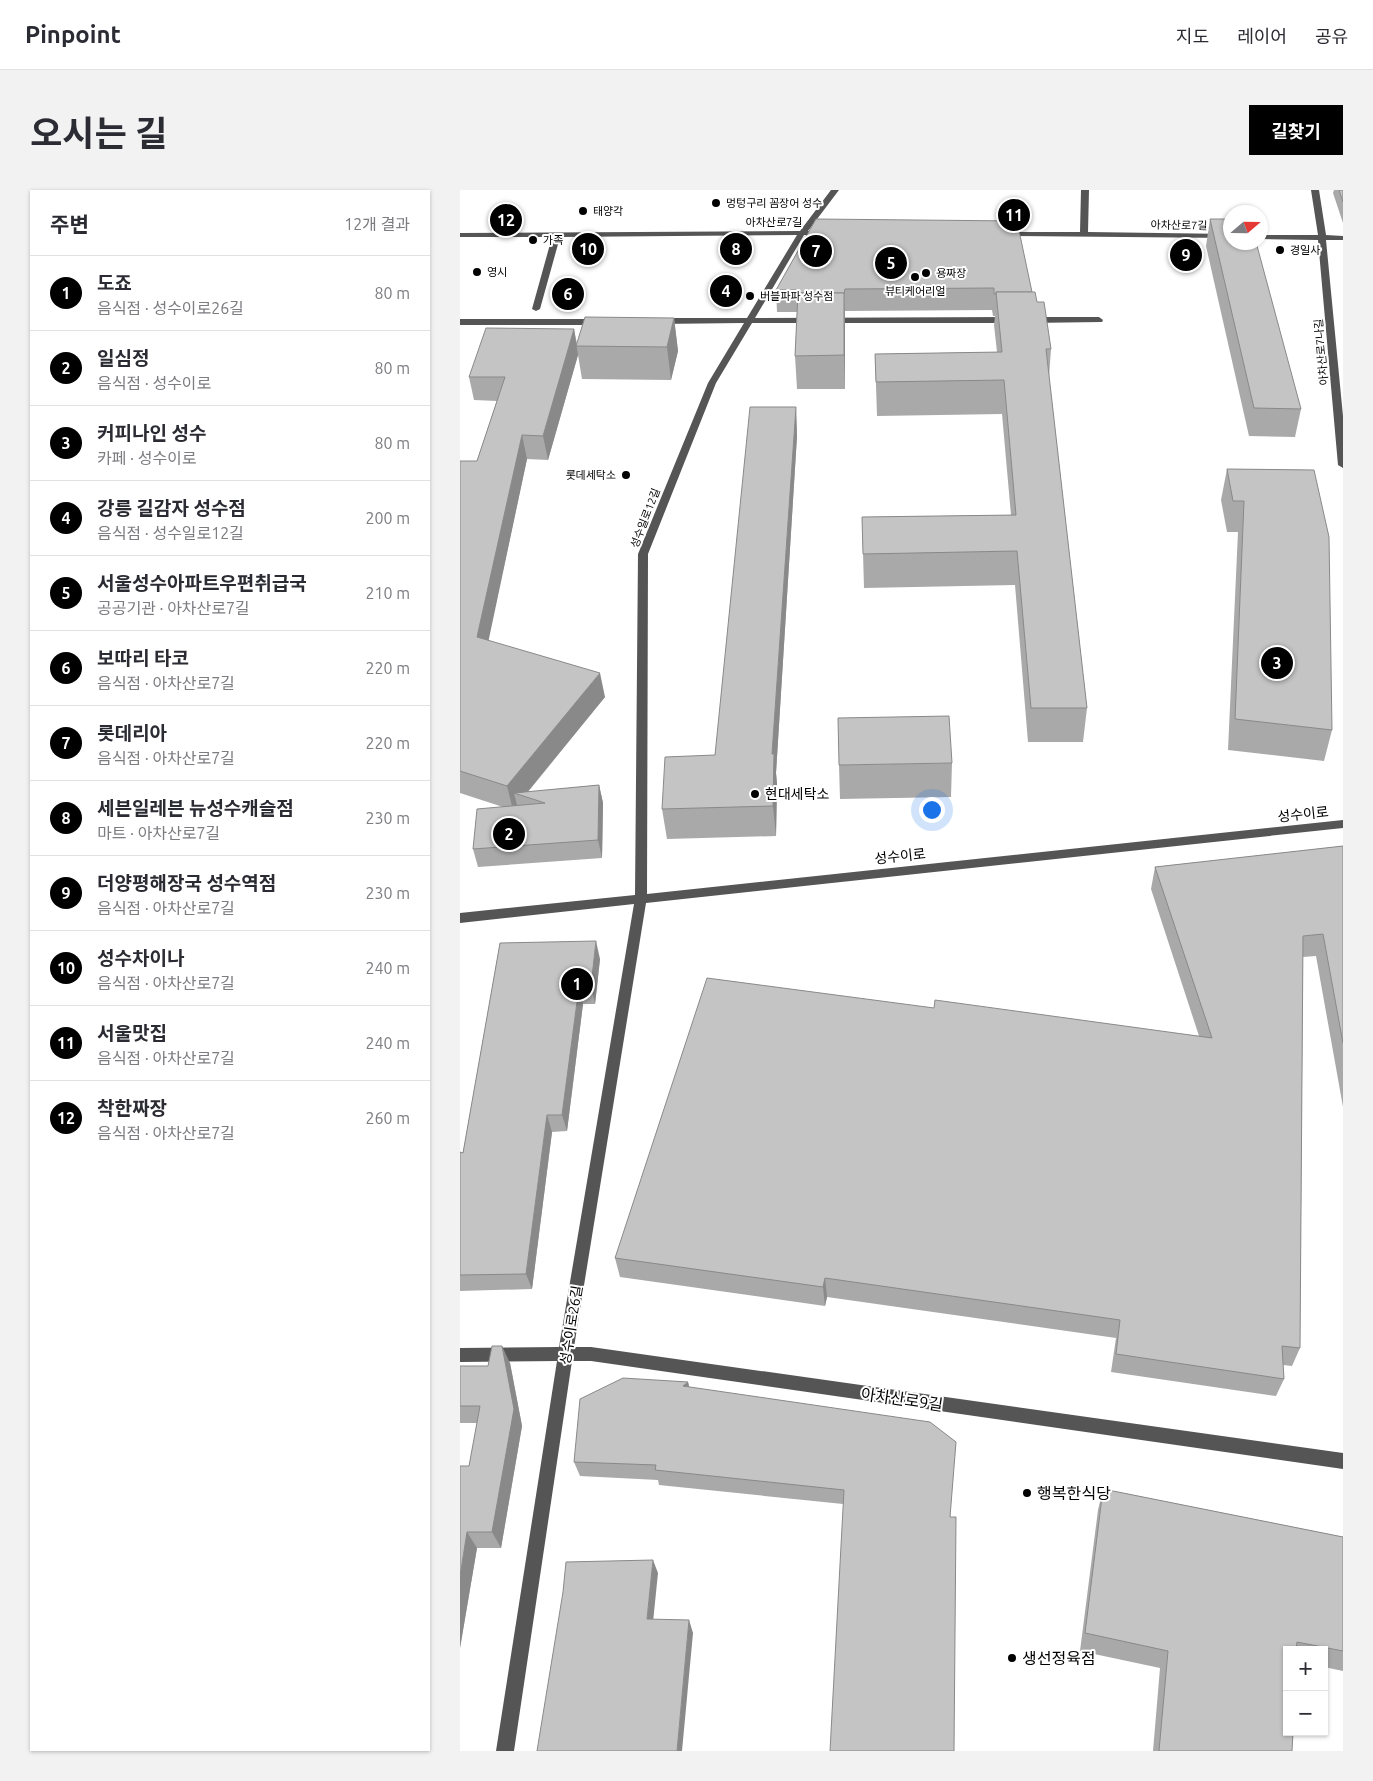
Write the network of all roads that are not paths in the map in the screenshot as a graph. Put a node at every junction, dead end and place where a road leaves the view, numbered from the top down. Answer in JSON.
{"nodes":[{"id":1,"x":835,"y":190,"type":"edge"},
{"id":2,"x":1085,"y":190,"type":"edge"},
{"id":3,"x":1315,"y":190,"type":"edge"},
{"id":4,"x":557,"y":233,"type":"junction"},
{"id":5,"x":802,"y":233,"type":"junction"},
{"id":6,"x":821,"y":233,"type":"edge"},
{"id":7,"x":996,"y":234,"type":"edge"},
{"id":8,"x":460,"y":235,"type":"edge"},
{"id":9,"x":1084,"y":235,"type":"junction"},
{"id":10,"x":1223,"y":236,"type":"edge"},
{"id":11,"x":1268,"y":237,"type":"edge"},
{"id":12,"x":1322,"y":237,"type":"junction"},
{"id":13,"x":1343,"y":238,"type":"edge"},
{"id":14,"x":536,"y":309,"type":"dead end"},
{"id":15,"x":1100,"y":320,"type":"dead end"},
{"id":16,"x":649,"y":321,"type":"edge"},
{"id":17,"x":749,"y":321,"type":"junction"},
{"id":18,"x":460,"y":322,"type":"edge"},
{"id":19,"x":610,"y":322,"type":"edge"},
{"id":20,"x":1343,"y":465,"type":"edge"},
{"id":21,"x":1343,"y":824,"type":"edge"},
{"id":22,"x":641,"y":899,"type":"junction"},
{"id":23,"x":460,"y":918,"type":"edge"},
{"id":24,"x":566,"y":1354,"type":"junction"},
{"id":25,"x":460,"y":1355,"type":"edge"},
{"id":26,"x":1343,"y":1461,"type":"edge"},
{"id":27,"x":505,"y":1751,"type":"edge"}],
"edges":[{"from":1,"to":5,"type":"street","name":"성수일로12길"},
{"from":2,"to":9,"type":"street"},
{"from":3,"to":12,"type":"street","name":"아차산로7나길"},
{"from":4,"to":5,"type":"street","name":"아차산로7길"},
{"from":4,"to":8,"type":"street","name":"아차산로7길"},
{"from":4,"to":14,"type":"street"},
{"from":5,"to":6,"type":"street","name":"아차산로7길"},
{"from":5,"to":17,"type":"street","name":"성수일로12길"},
{"from":7,"to":9,"type":"street","name":"아차산로7길"},
{"from":9,"to":10,"type":"street","name":"아차산로7길"},
{"from":11,"to":12,"type":"street"},
{"from":12,"to":13,"type":"street"},
{"from":12,"to":20,"type":"street","name":"아차산로7나길"},
{"from":15,"to":17,"type":"street"},
{"from":16,"to":17,"type":"street"},
{"from":17,"to":22,"type":"street","name":"성수일로12길"},
{"from":18,"to":19,"type":"street"},
{"from":21,"to":22,"type":"street","name":"성수이로"},
{"from":22,"to":23,"type":"street","name":"성수이로"},
{"from":22,"to":24,"type":"street","name":"성수이로26길"},
{"from":24,"to":25,"type":"street","name":"아차산로9길"},
{"from":24,"to":26,"type":"street","name":"아차산로9길"},
{"from":24,"to":27,"type":"street","name":"성수이로26길"}]}
